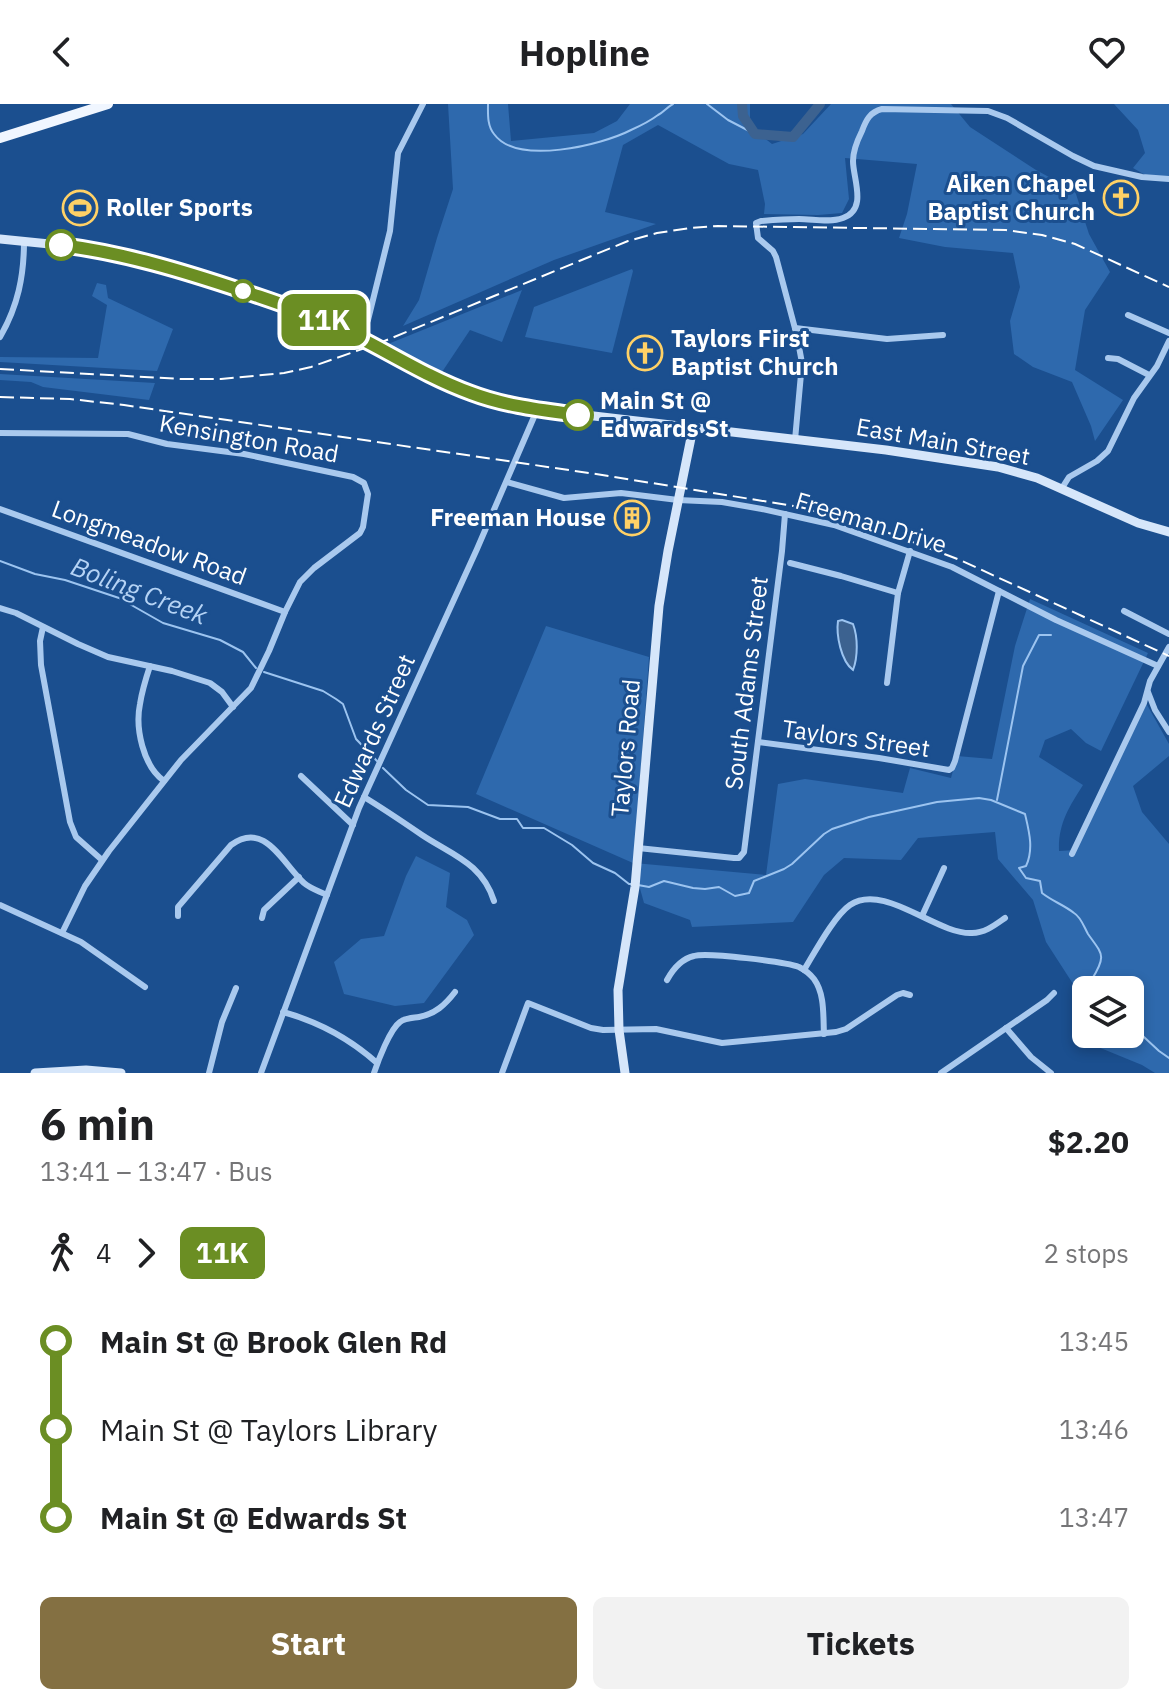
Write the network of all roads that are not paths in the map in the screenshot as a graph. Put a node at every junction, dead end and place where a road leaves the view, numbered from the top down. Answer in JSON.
{"nodes":[{"id":1,"x":108,"y":104,"type":"edge"},
{"id":2,"x":423,"y":104,"type":"edge"},
{"id":3,"x":0,"y":138,"type":"edge"},
{"id":4,"x":1169,"y":179,"type":"edge"},
{"id":5,"x":0,"y":239,"type":"edge"},
{"id":6,"x":24,"y":241,"type":"junction"},
{"id":7,"x":1128,"y":315,"type":"dead end"},
{"id":8,"x":795,"y":328,"type":"junction"},
{"id":9,"x":1169,"y":333,"type":"edge"},
{"id":10,"x":943,"y":335,"type":"dead end"},
{"id":11,"x":0,"y":337,"type":"edge"},
{"id":12,"x":360,"y":337,"type":"junction"},
{"id":13,"x":1169,"y":341,"type":"edge"},
{"id":14,"x":1108,"y":358,"type":"dead end"},
{"id":15,"x":1149,"y":375,"type":"junction"},
{"id":16,"x":537,"y":410,"type":"junction"},
{"id":17,"x":693,"y":428,"type":"junction"},
{"id":18,"x":0,"y":433,"type":"edge"},
{"id":19,"x":795,"y":440,"type":"junction"},
{"id":20,"x":507,"y":482,"type":"junction"},
{"id":21,"x":1062,"y":488,"type":"junction"},
{"id":22,"x":678,"y":500,"type":"junction"},
{"id":23,"x":0,"y":509,"type":"edge"},
{"id":24,"x":785,"y":514,"type":"junction"},
{"id":25,"x":1169,"y":532,"type":"edge"},
{"id":26,"x":910,"y":551,"type":"junction"},
{"id":27,"x":790,"y":563,"type":"dead end"},
{"id":28,"x":999,"y":591,"type":"junction"},
{"id":29,"x":898,"y":593,"type":"junction"},
{"id":30,"x":0,"y":608,"type":"edge"},
{"id":31,"x":1124,"y":611,"type":"dead end"},
{"id":32,"x":285,"y":612,"type":"junction"},
{"id":33,"x":43,"y":627,"type":"junction"},
{"id":34,"x":1169,"y":634,"type":"edge"},
{"id":35,"x":1169,"y":647,"type":"edge"},
{"id":36,"x":150,"y":666,"type":"junction"},
{"id":37,"x":1158,"y":666,"type":"junction"},
{"id":38,"x":887,"y":683,"type":"dead end"},
{"id":39,"x":1148,"y":692,"type":"junction"},
{"id":40,"x":233,"y":707,"type":"junction"},
{"id":41,"x":1169,"y":732,"type":"edge"},
{"id":42,"x":758,"y":742,"type":"junction"},
{"id":43,"x":301,"y":776,"type":"dead end"},
{"id":44,"x":164,"y":781,"type":"junction"},
{"id":45,"x":364,"y":797,"type":"junction"},
{"id":46,"x":353,"y":825,"type":"junction"},
{"id":47,"x":638,"y":848,"type":"junction"},
{"id":48,"x":1072,"y":854,"type":"dead end"},
{"id":49,"x":102,"y":860,"type":"junction"},
{"id":50,"x":944,"y":868,"type":"dead end"},
{"id":51,"x":299,"y":877,"type":"junction"},
{"id":52,"x":327,"y":895,"type":"junction"},
{"id":53,"x":494,"y":901,"type":"dead end"},
{"id":54,"x":0,"y":905,"type":"edge"},
{"id":55,"x":178,"y":916,"type":"dead end"},
{"id":56,"x":922,"y":916,"type":"junction"},
{"id":57,"x":262,"y":918,"type":"dead end"},
{"id":58,"x":1005,"y":918,"type":"dead end"},
{"id":59,"x":62,"y":933,"type":"junction"},
{"id":60,"x":804,"y":970,"type":"junction"},
{"id":61,"x":667,"y":980,"type":"dead end"},
{"id":62,"x":145,"y":987,"type":"dead end"},
{"id":63,"x":236,"y":988,"type":"dead end"},
{"id":64,"x":455,"y":992,"type":"dead end"},
{"id":65,"x":1054,"y":993,"type":"dead end"},
{"id":66,"x":910,"y":995,"type":"dead end"},
{"id":67,"x":283,"y":1012,"type":"junction"},
{"id":68,"x":1006,"y":1028,"type":"junction"},
{"id":69,"x":619,"y":1030,"type":"junction"},
{"id":70,"x":824,"y":1034,"type":"junction"},
{"id":71,"x":377,"y":1063,"type":"junction"},
{"id":72,"x":950,"y":1070,"type":"edge"},
{"id":73,"x":35,"y":1073,"type":"edge"},
{"id":74,"x":121,"y":1073,"type":"edge"},
{"id":75,"x":209,"y":1073,"type":"edge"},
{"id":76,"x":261,"y":1073,"type":"edge"},
{"id":77,"x":374,"y":1073,"type":"edge"},
{"id":78,"x":502,"y":1073,"type":"edge"},
{"id":79,"x":625,"y":1073,"type":"edge"},
{"id":80,"x":941,"y":1073,"type":"edge"},
{"id":81,"x":1051,"y":1073,"type":"edge"}],
"edges":[{"from":1,"to":3,"type":"main road"},
{"from":2,"to":12,"type":"street"},
{"from":4,"to":8,"type":"street"},
{"from":5,"to":6,"type":"street","name":"East Main Street"},
{"from":6,"to":11,"type":"street"},
{"from":6,"to":12,"type":"street","name":"East Main Street"},
{"from":7,"to":9,"type":"street"},
{"from":8,"to":10,"type":"street"},
{"from":8,"to":19,"type":"street"},
{"from":12,"to":16,"type":"street","name":"East Main Street","bridge":true},
{"from":13,"to":15,"type":"street"},
{"from":14,"to":15,"type":"street"},
{"from":15,"to":21,"type":"street"},
{"from":16,"to":17,"type":"street","name":"East Main Street"},
{"from":16,"to":20,"type":"street","name":"Edwards Street"},
{"from":17,"to":19,"type":"street","name":"East Main Street"},
{"from":17,"to":22,"type":"street","name":"Taylors Road"},
{"from":18,"to":32,"type":"street","name":"Kensington Road"},
{"from":19,"to":21,"type":"street","name":"East Main Street"},
{"from":20,"to":22,"type":"street","name":"Freeman Drive"},
{"from":20,"to":45,"type":"street","name":"Edwards Street"},
{"from":21,"to":25,"type":"street","name":"East Main Street"},
{"from":22,"to":24,"type":"street","name":"Freeman Drive"},
{"from":22,"to":47,"type":"street","name":"Taylors Road"},
{"from":23,"to":32,"type":"street","name":"Longmeadow Road"},
{"from":24,"to":26,"type":"street","name":"Freeman Drive"},
{"from":24,"to":42,"type":"street","name":"South Adams Street"},
{"from":26,"to":28,"type":"street","name":"Freeman Drive"},
{"from":26,"to":29,"type":"street"},
{"from":27,"to":29,"type":"street"},
{"from":28,"to":37,"type":"street","name":"Freeman Drive"},
{"from":28,"to":42,"type":"street","name":"Taylors Street"},
{"from":29,"to":38,"type":"street"},
{"from":30,"to":33,"type":"street"},
{"from":31,"to":34,"type":"street"},
{"from":32,"to":40,"type":"street","name":"Kensington Road"},
{"from":33,"to":36,"type":"street"},
{"from":33,"to":49,"type":"street"},
{"from":35,"to":37,"type":"street"},
{"from":36,"to":40,"type":"street"},
{"from":36,"to":44,"type":"street"},
{"from":37,"to":39,"type":"street"},
{"from":39,"to":41,"type":"street"},
{"from":39,"to":48,"type":"street"},
{"from":40,"to":44,"type":"street","name":"Kensington Road"},
{"from":42,"to":47,"type":"street","name":"South Adams Street"},
{"from":43,"to":46,"type":"street"},
{"from":44,"to":49,"type":"street","name":"Kensington Road"},
{"from":45,"to":46,"type":"street","name":"Edwards Street"},
{"from":45,"to":53,"type":"street"},
{"from":46,"to":52,"type":"street","name":"Edwards Street"},
{"from":47,"to":69,"type":"street","name":"Taylors Road"},
{"from":49,"to":59,"type":"street","name":"Kensington Road"},
{"from":50,"to":56,"type":"street"},
{"from":51,"to":52,"type":"street"},
{"from":51,"to":55,"type":"street"},
{"from":51,"to":57,"type":"street"},
{"from":52,"to":67,"type":"street","name":"Edwards Street"},
{"from":54,"to":59,"type":"street"},
{"from":56,"to":58,"type":"street"},
{"from":56,"to":60,"type":"street"},
{"from":59,"to":62,"type":"street"},
{"from":60,"to":61,"type":"street"},
{"from":60,"to":70,"type":"street"},
{"from":63,"to":75,"type":"street"},
{"from":64,"to":71,"type":"street"},
{"from":65,"to":68,"type":"street"},
{"from":66,"to":70,"type":"street"},
{"from":67,"to":71,"type":"street"},
{"from":67,"to":76,"type":"street","name":"Edwards Street"},
{"from":68,"to":72,"type":"street"},
{"from":68,"to":81,"type":"street"},
{"from":69,"to":70,"type":"street"},
{"from":69,"to":78,"type":"street"},
{"from":69,"to":79,"type":"street","name":"Taylors Road"},
{"from":71,"to":77,"type":"street"},
{"from":72,"to":80,"type":"street"},
{"from":73,"to":74,"type":"street"}]}
